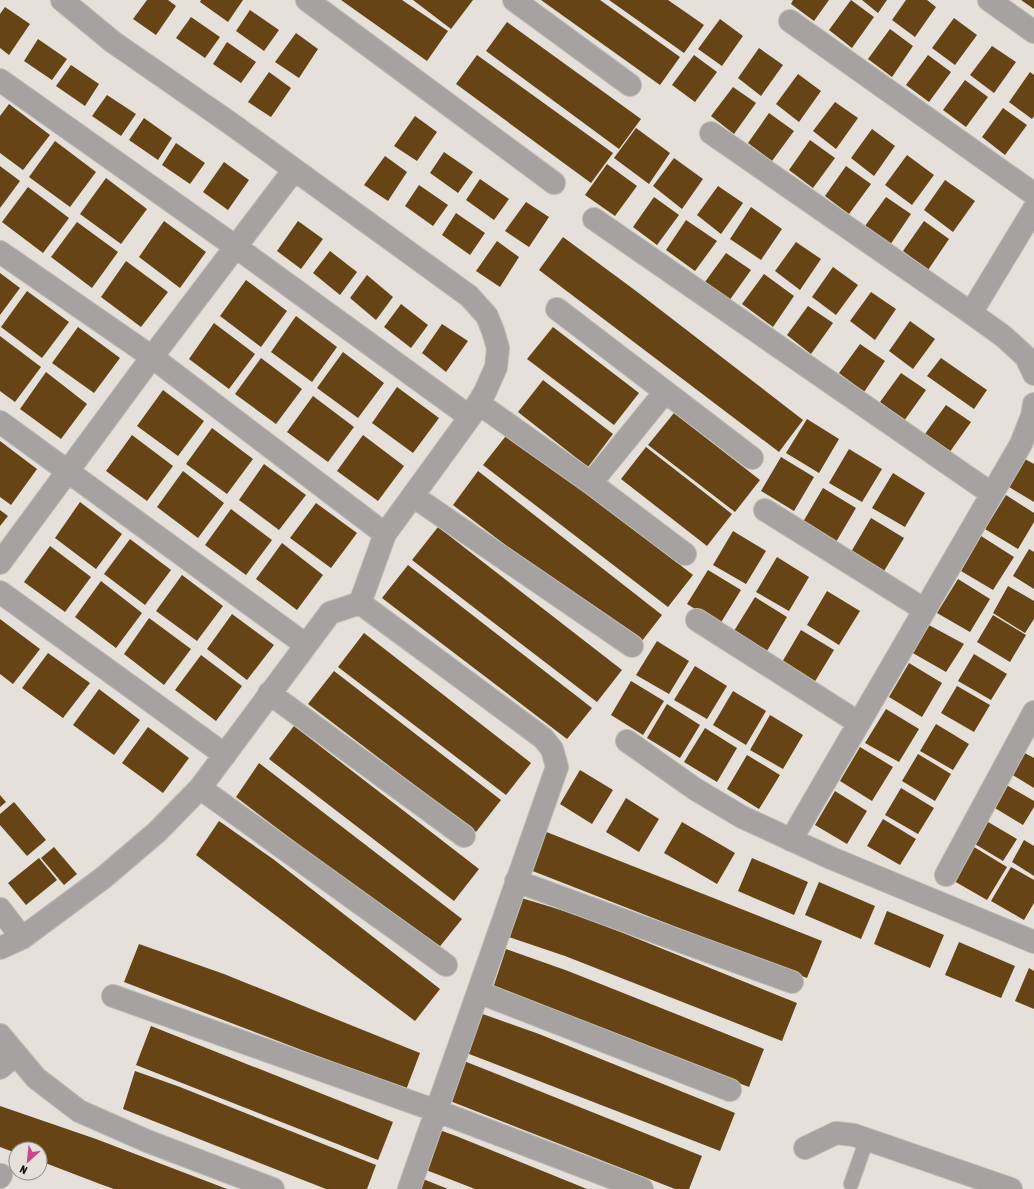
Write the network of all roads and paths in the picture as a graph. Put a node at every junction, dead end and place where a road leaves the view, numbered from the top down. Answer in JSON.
{"nodes":[{"id":1,"x":307,"y":0,"type":"edge"},
{"id":2,"x":514,"y":0,"type":"edge"},
{"id":3,"x":989,"y":0,"type":"edge"},
{"id":4,"x":75,"y":4,"type":"edge"},
{"id":5,"x":790,"y":21,"type":"dead end"},
{"id":6,"x":1034,"y":32,"type":"edge"},
{"id":7,"x":0,"y":80,"type":"edge"},
{"id":8,"x":630,"y":85,"type":"dead end"},
{"id":9,"x":711,"y":133,"type":"dead end"},
{"id":10,"x":294,"y":170,"type":"junction"},
{"id":11,"x":554,"y":183,"type":"dead end"},
{"id":12,"x":1034,"y":206,"type":"edge"},
{"id":13,"x":594,"y":219,"type":"dead end"},
{"id":14,"x":236,"y":247,"type":"junction"},
{"id":15,"x":0,"y":252,"type":"edge"},
{"id":16,"x":557,"y":309,"type":"dead end"},
{"id":17,"x":972,"y":313,"type":"junction"},
{"id":18,"x":152,"y":357,"type":"junction"},
{"id":19,"x":1034,"y":374,"type":"edge"},
{"id":20,"x":665,"y":392,"type":"junction"},
{"id":21,"x":1034,"y":404,"type":"edge"},
{"id":22,"x":474,"y":410,"type":"junction"},
{"id":23,"x":0,"y":422,"type":"edge"},
{"id":24,"x":752,"y":458,"type":"dead end"},
{"id":25,"x":68,"y":472,"type":"junction"},
{"id":26,"x":591,"y":483,"type":"junction"},
{"id":27,"x":992,"y":494,"type":"junction"},
{"id":28,"x":413,"y":496,"type":"junction"},
{"id":29,"x":765,"y":510,"type":"dead end"},
{"id":30,"x":385,"y":534,"type":"junction"},
{"id":31,"x":685,"y":554,"type":"dead end"},
{"id":32,"x":0,"y":563,"type":"edge"},
{"id":33,"x":0,"y":592,"type":"edge"},
{"id":34,"x":360,"y":603,"type":"junction"},
{"id":35,"x":925,"y":610,"type":"junction"},
{"id":36,"x":697,"y":620,"type":"dead end"},
{"id":37,"x":306,"y":645,"type":"junction"},
{"id":38,"x":632,"y":646,"type":"dead end"},
{"id":39,"x":269,"y":693,"type":"junction"},
{"id":40,"x":1034,"y":712,"type":"edge"},
{"id":41,"x":859,"y":723,"type":"junction"},
{"id":42,"x":627,"y":741,"type":"dead end"},
{"id":43,"x":225,"y":755,"type":"junction"},
{"id":44,"x":200,"y":788,"type":"junction"},
{"id":45,"x":464,"y":836,"type":"dead end"},
{"id":46,"x":792,"y":840,"type":"junction"},
{"id":47,"x":946,"y":874,"type":"dead end"},
{"id":48,"x":516,"y":881,"type":"junction"},
{"id":49,"x":0,"y":909,"type":"edge"},
{"id":50,"x":22,"y":938,"type":"junction"},
{"id":51,"x":1034,"y":942,"type":"edge"},
{"id":52,"x":0,"y":948,"type":"edge"},
{"id":53,"x":446,"y":965,"type":"dead end"},
{"id":54,"x":792,"y":982,"type":"dead end"},
{"id":55,"x":478,"y":992,"type":"junction"},
{"id":56,"x":113,"y":996,"type":"dead end"},
{"id":57,"x":0,"y":1036,"type":"edge"},
{"id":58,"x":16,"y":1054,"type":"junction"},
{"id":59,"x":0,"y":1068,"type":"edge"},
{"id":60,"x":730,"y":1090,"type":"dead end"},
{"id":61,"x":437,"y":1111,"type":"junction"},
{"id":62,"x":867,"y":1139,"type":"junction"},
{"id":63,"x":805,"y":1148,"type":"dead end"},
{"id":64,"x":851,"y":1184,"type":"dead end"},
{"id":65,"x":1008,"y":1188,"type":"edge"},
{"id":66,"x":273,"y":1189,"type":"edge"},
{"id":67,"x":409,"y":1189,"type":"edge"},
{"id":68,"x":642,"y":1189,"type":"edge"}],
"edges":[{"from":1,"to":11,"type":"street"},
{"from":2,"to":8,"type":"street"},
{"from":3,"to":6,"type":"street"},
{"from":4,"to":10,"type":"street"},
{"from":5,"to":12,"type":"street"},
{"from":7,"to":14,"type":"street"},
{"from":9,"to":17,"type":"street"},
{"from":10,"to":14,"type":"street"},
{"from":10,"to":22,"type":"street"},
{"from":12,"to":17,"type":"street"},
{"from":13,"to":27,"type":"street"},
{"from":14,"to":18,"type":"street"},
{"from":14,"to":22,"type":"street"},
{"from":15,"to":18,"type":"street"},
{"from":16,"to":20,"type":"street"},
{"from":17,"to":19,"type":"street"},
{"from":18,"to":25,"type":"street"},
{"from":18,"to":30,"type":"street"},
{"from":20,"to":24,"type":"street"},
{"from":20,"to":26,"type":"street"},
{"from":21,"to":27,"type":"street"},
{"from":22,"to":26,"type":"street"},
{"from":22,"to":28,"type":"street"},
{"from":23,"to":25,"type":"street"},
{"from":25,"to":32,"type":"street"},
{"from":25,"to":37,"type":"street"},
{"from":26,"to":31,"type":"street"},
{"from":27,"to":35,"type":"street"},
{"from":28,"to":30,"type":"street"},
{"from":28,"to":38,"type":"street"},
{"from":29,"to":35,"type":"street"},
{"from":30,"to":34,"type":"street"},
{"from":33,"to":43,"type":"street"},
{"from":34,"to":37,"type":"street"},
{"from":34,"to":48,"type":"street"},
{"from":35,"to":41,"type":"street"},
{"from":36,"to":41,"type":"street"},
{"from":37,"to":39,"type":"street"},
{"from":39,"to":43,"type":"street"},
{"from":39,"to":45,"type":"street"},
{"from":40,"to":47,"type":"street"},
{"from":41,"to":46,"type":"street"},
{"from":42,"to":46,"type":"street"},
{"from":43,"to":44,"type":"street"},
{"from":44,"to":50,"type":"street"},
{"from":44,"to":53,"type":"street"},
{"from":46,"to":51,"type":"street"},
{"from":48,"to":54,"type":"street"},
{"from":48,"to":55,"type":"street"},
{"from":49,"to":50,"type":"street"},
{"from":50,"to":52,"type":"street"},
{"from":55,"to":60,"type":"street"},
{"from":55,"to":61,"type":"street"},
{"from":56,"to":61,"type":"street"},
{"from":57,"to":58,"type":"street"},
{"from":58,"to":59,"type":"street"},
{"from":58,"to":66,"type":"street"},
{"from":61,"to":67,"type":"street"},
{"from":61,"to":68,"type":"street"},
{"from":62,"to":63,"type":"street"},
{"from":62,"to":64,"type":"lane"},
{"from":62,"to":65,"type":"street"}]}
